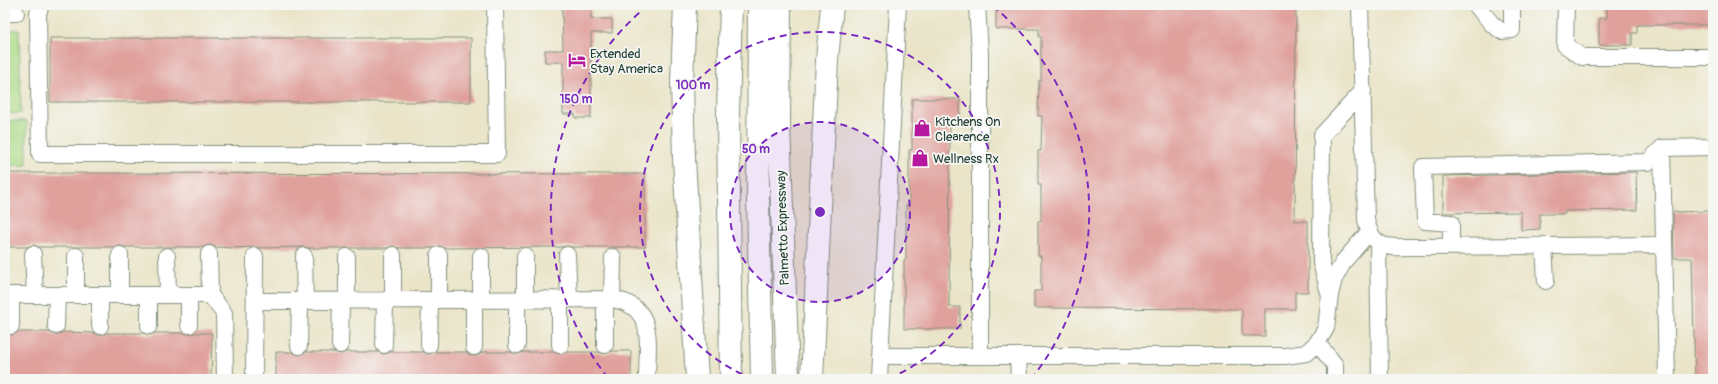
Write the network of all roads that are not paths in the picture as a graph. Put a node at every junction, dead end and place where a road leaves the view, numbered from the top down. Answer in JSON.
{"nodes":[{"id":1,"x":41,"y":5,"type":"edge"},
{"id":2,"x":496,"y":5,"type":"edge"},
{"id":3,"x":685,"y":5,"type":"edge"},
{"id":4,"x":731,"y":5,"type":"edge"},
{"id":5,"x":746,"y":5,"type":"edge"},
{"id":6,"x":759,"y":5,"type":"edge"},
{"id":7,"x":780,"y":5,"type":"edge"},
{"id":8,"x":832,"y":5,"type":"edge"},
{"id":9,"x":898,"y":5,"type":"edge"},
{"id":10,"x":977,"y":5,"type":"edge"},
{"id":11,"x":1360,"y":5,"type":"edge"},
{"id":12,"x":1512,"y":5,"type":"edge"},
{"id":13,"x":1566,"y":5,"type":"edge"},
{"id":14,"x":1477,"y":6,"type":"edge"},
{"id":15,"x":1713,"y":57,"type":"edge"},
{"id":16,"x":1362,"y":91,"type":"junction"},
{"id":17,"x":1713,"y":147,"type":"edge"},
{"id":18,"x":1662,"y":148,"type":"junction"},
{"id":19,"x":1373,"y":237,"type":"junction"},
{"id":20,"x":1544,"y":245,"type":"junction"},
{"id":21,"x":1664,"y":245,"type":"junction"},
{"id":22,"x":1451,"y":247,"type":"junction"},
{"id":23,"x":33,"y":254,"type":"dead end"},
{"id":24,"x":209,"y":254,"type":"dead end"},
{"id":25,"x":120,"y":255,"type":"dead end"},
{"id":26,"x":394,"y":255,"type":"dead end"},
{"id":27,"x":439,"y":255,"type":"dead end"},
{"id":28,"x":568,"y":255,"type":"dead end"},
{"id":29,"x":76,"y":256,"type":"dead end"},
{"id":30,"x":167,"y":256,"type":"dead end"},
{"id":31,"x":255,"y":256,"type":"dead end"},
{"id":32,"x":304,"y":256,"type":"dead end"},
{"id":33,"x":481,"y":256,"type":"dead end"},
{"id":34,"x":525,"y":256,"type":"dead end"},
{"id":35,"x":347,"y":257,"type":"dead end"},
{"id":36,"x":613,"y":257,"type":"dead end"},
{"id":37,"x":1546,"y":281,"type":"dead end"},
{"id":38,"x":8,"y":295,"type":"edge"},
{"id":39,"x":35,"y":295,"type":"junction"},
{"id":40,"x":57,"y":295,"type":"junction"},
{"id":41,"x":76,"y":295,"type":"junction"},
{"id":42,"x":100,"y":295,"type":"junction"},
{"id":43,"x":120,"y":295,"type":"junction"},
{"id":44,"x":149,"y":295,"type":"junction"},
{"id":45,"x":168,"y":295,"type":"junction"},
{"id":46,"x":189,"y":295,"type":"junction"},
{"id":47,"x":210,"y":295,"type":"junction"},
{"id":48,"x":1330,"y":295,"type":"junction"},
{"id":49,"x":565,"y":299,"type":"junction"},
{"id":50,"x":608,"y":299,"type":"junction"},
{"id":51,"x":344,"y":300,"type":"junction"},
{"id":52,"x":389,"y":300,"type":"junction"},
{"id":53,"x":435,"y":300,"type":"junction"},
{"id":54,"x":478,"y":300,"type":"junction"},
{"id":55,"x":521,"y":300,"type":"junction"},
{"id":56,"x":255,"y":301,"type":"junction"},
{"id":57,"x":302,"y":301,"type":"junction"},
{"id":58,"x":189,"y":325,"type":"dead end"},
{"id":59,"x":11,"y":326,"type":"dead end"},
{"id":60,"x":56,"y":326,"type":"dead end"},
{"id":61,"x":100,"y":326,"type":"dead end"},
{"id":62,"x":149,"y":326,"type":"dead end"},
{"id":63,"x":1317,"y":343,"type":"junction"},
{"id":64,"x":430,"y":344,"type":"dead end"},
{"id":65,"x":340,"y":345,"type":"dead end"},
{"id":66,"x":384,"y":345,"type":"dead end"},
{"id":67,"x":517,"y":345,"type":"dead end"},
{"id":68,"x":560,"y":345,"type":"dead end"},
{"id":69,"x":605,"y":345,"type":"dead end"},
{"id":70,"x":299,"y":346,"type":"dead end"},
{"id":71,"x":474,"y":346,"type":"dead end"},
{"id":72,"x":880,"y":356,"type":"junction"},
{"id":73,"x":980,"y":356,"type":"junction"},
{"id":74,"x":1018,"y":356,"type":"junction"},
{"id":75,"x":225,"y":379,"type":"edge"},
{"id":76,"x":254,"y":379,"type":"edge"},
{"id":77,"x":647,"y":379,"type":"edge"},
{"id":78,"x":697,"y":379,"type":"edge"},
{"id":79,"x":731,"y":379,"type":"edge"},
{"id":80,"x":749,"y":379,"type":"edge"},
{"id":81,"x":762,"y":379,"type":"edge"},
{"id":82,"x":788,"y":379,"type":"edge"},
{"id":83,"x":812,"y":379,"type":"edge"},
{"id":84,"x":879,"y":379,"type":"edge"},
{"id":85,"x":1019,"y":379,"type":"edge"},
{"id":86,"x":1335,"y":379,"type":"edge"},
{"id":87,"x":1380,"y":379,"type":"edge"},
{"id":88,"x":1667,"y":379,"type":"edge"}],
"edges":[{"from":1,"to":2,"type":"lane"},
{"from":3,"to":78,"type":"highway"},
{"from":4,"to":79,"type":"highway"},
{"from":5,"to":80,"type":"highway"},
{"from":6,"to":81,"type":"highway"},
{"from":7,"to":82,"type":"highway","name":"Palmetto Expressway"},
{"from":8,"to":83,"type":"highway"},
{"from":9,"to":72,"type":"lane"},
{"from":10,"to":73,"type":"lane"},
{"from":11,"to":16,"type":"lane"},
{"from":12,"to":14,"type":"lane"},
{"from":13,"to":15,"type":"lane"},
{"from":16,"to":19,"type":"lane"},
{"from":16,"to":48,"type":"lane"},
{"from":17,"to":18,"type":"lane"},
{"from":18,"to":21,"type":"lane"},
{"from":18,"to":22,"type":"lane"},
{"from":19,"to":22,"type":"lane"},
{"from":19,"to":48,"type":"lane"},
{"from":19,"to":87,"type":"lane"},
{"from":20,"to":21,"type":"lane"},
{"from":20,"to":22,"type":"lane"},
{"from":20,"to":37,"type":"lane"},
{"from":21,"to":88,"type":"lane"},
{"from":23,"to":39,"type":"lane"},
{"from":24,"to":47,"type":"lane"},
{"from":25,"to":43,"type":"lane"},
{"from":26,"to":52,"type":"lane"},
{"from":27,"to":53,"type":"lane"},
{"from":28,"to":49,"type":"lane"},
{"from":29,"to":41,"type":"lane"},
{"from":30,"to":45,"type":"lane"},
{"from":31,"to":56,"type":"lane"},
{"from":32,"to":57,"type":"lane"},
{"from":33,"to":54,"type":"lane"},
{"from":34,"to":55,"type":"lane"},
{"from":35,"to":51,"type":"lane"},
{"from":36,"to":50,"type":"lane"},
{"from":38,"to":39,"type":"lane"},
{"from":38,"to":59,"type":"lane"},
{"from":39,"to":40,"type":"lane"},
{"from":40,"to":41,"type":"lane"},
{"from":40,"to":60,"type":"lane"},
{"from":41,"to":42,"type":"lane"},
{"from":42,"to":43,"type":"lane"},
{"from":42,"to":61,"type":"lane"},
{"from":43,"to":44,"type":"lane"},
{"from":44,"to":45,"type":"lane"},
{"from":44,"to":62,"type":"lane"},
{"from":45,"to":46,"type":"lane"},
{"from":46,"to":47,"type":"lane"},
{"from":46,"to":58,"type":"lane"},
{"from":47,"to":75,"type":"lane"},
{"from":48,"to":63,"type":"lane"},
{"from":49,"to":50,"type":"lane"},
{"from":49,"to":55,"type":"lane"},
{"from":49,"to":68,"type":"lane"},
{"from":50,"to":69,"type":"lane"},
{"from":50,"to":77,"type":"lane"},
{"from":51,"to":52,"type":"lane"},
{"from":51,"to":57,"type":"lane"},
{"from":51,"to":65,"type":"lane"},
{"from":52,"to":53,"type":"lane"},
{"from":52,"to":66,"type":"lane"},
{"from":53,"to":54,"type":"lane"},
{"from":53,"to":64,"type":"lane"},
{"from":54,"to":55,"type":"lane"},
{"from":54,"to":71,"type":"lane"},
{"from":55,"to":67,"type":"lane"},
{"from":56,"to":57,"type":"lane"},
{"from":56,"to":76,"type":"lane"},
{"from":57,"to":70,"type":"lane"},
{"from":63,"to":74,"type":"lane"},
{"from":63,"to":86,"type":"lane"},
{"from":72,"to":73,"type":"lane"},
{"from":72,"to":84,"type":"lane"},
{"from":73,"to":74,"type":"lane"},
{"from":74,"to":85,"type":"lane"}]}
